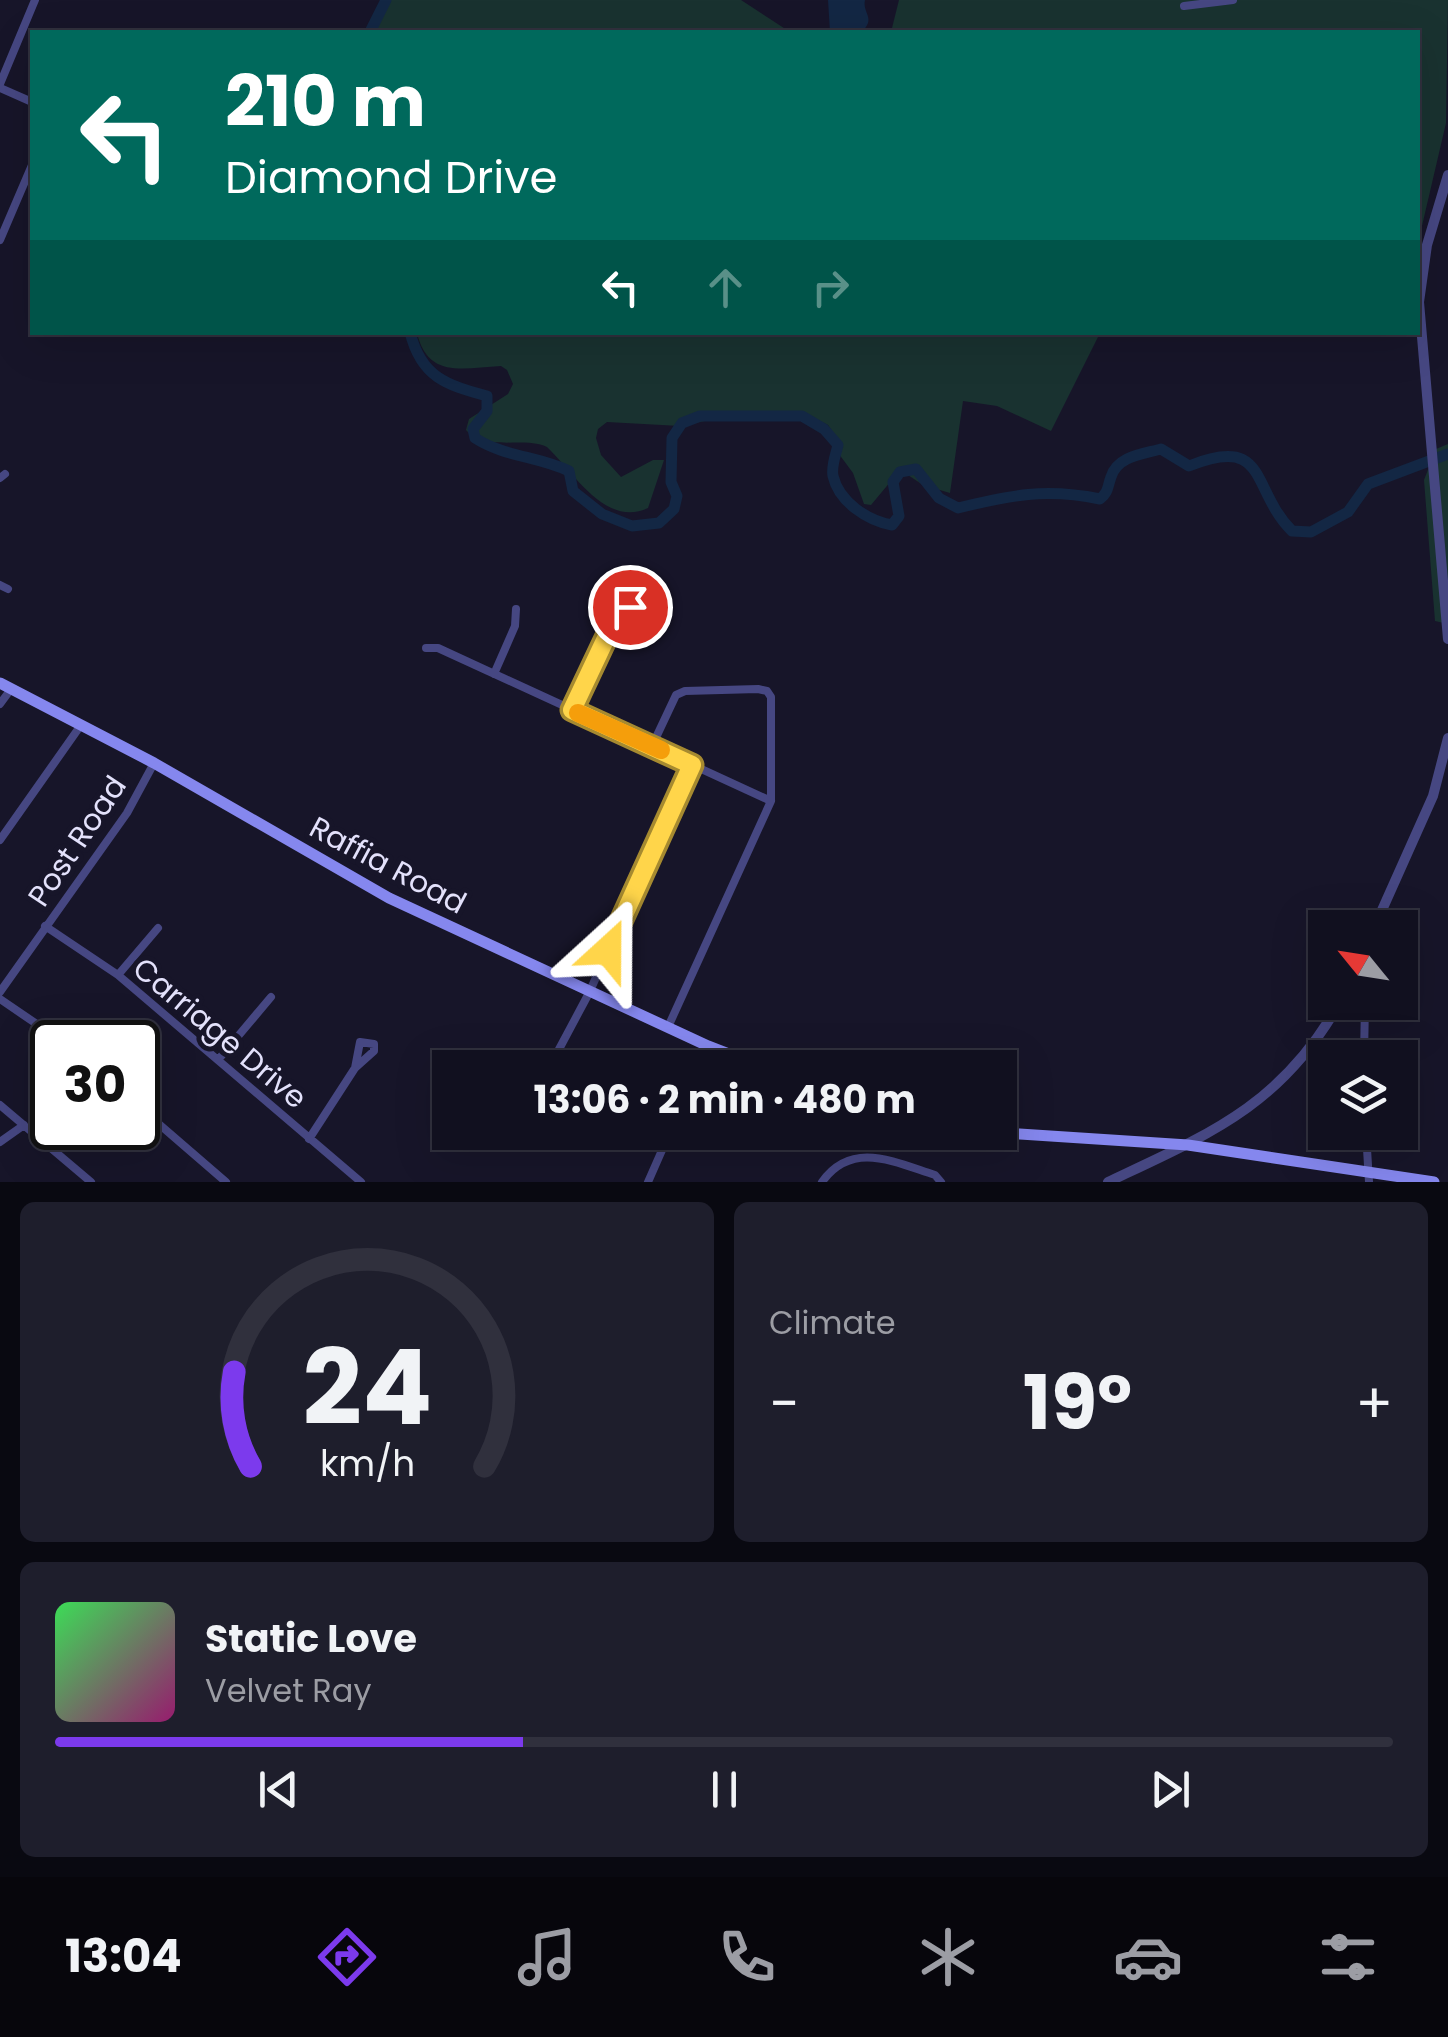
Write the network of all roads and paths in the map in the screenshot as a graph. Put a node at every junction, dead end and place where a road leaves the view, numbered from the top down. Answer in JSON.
{"nodes":[{"id":1,"x":35,"y":0,"type":"edge"},
{"id":2,"x":1234,"y":0,"type":"edge"},
{"id":3,"x":1184,"y":6,"type":"dead end"},
{"id":4,"x":0,"y":86,"type":"edge"},
{"id":5,"x":30,"y":101,"type":"edge"},
{"id":6,"x":30,"y":170,"type":"edge"},
{"id":7,"x":1448,"y":174,"type":"edge"},
{"id":8,"x":0,"y":240,"type":"edge"},
{"id":9,"x":630,"y":607,"type":"dead end"},
{"id":10,"x":516,"y":609,"type":"dead end"},
{"id":11,"x":1448,"y":639,"type":"edge"},
{"id":12,"x":426,"y":648,"type":"dead end"},
{"id":13,"x":494,"y":674,"type":"junction"},
{"id":14,"x":6,"y":686,"type":"edge"},
{"id":15,"x":0,"y":704,"type":"edge"},
{"id":16,"x":572,"y":710,"type":"junction"},
{"id":17,"x":82,"y":724,"type":"junction"},
{"id":18,"x":1448,"y":738,"type":"edge"},
{"id":19,"x":652,"y":746,"type":"junction"},
{"id":20,"x":154,"y":763,"type":"junction"},
{"id":21,"x":692,"y":765,"type":"junction"},
{"id":22,"x":771,"y":801,"type":"junction"},
{"id":23,"x":0,"y":840,"type":"edge"},
{"id":24,"x":1382,"y":910,"type":"edge"},
{"id":25,"x":45,"y":926,"type":"junction"},
{"id":26,"x":158,"y":928,"type":"dead end"},
{"id":27,"x":118,"y":975,"type":"junction"},
{"id":28,"x":589,"y":992,"type":"junction"},
{"id":29,"x":0,"y":996,"type":"edge"},
{"id":30,"x":271,"y":998,"type":"dead end"},
{"id":31,"x":33,"y":1020,"type":"edge"},
{"id":32,"x":1328,"y":1020,"type":"edge"},
{"id":33,"x":668,"y":1028,"type":"junction"},
{"id":34,"x":708,"y":1046,"type":"junction"},
{"id":35,"x":558,"y":1050,"type":"edge"},
{"id":36,"x":706,"y":1050,"type":"edge"},
{"id":37,"x":718,"y":1050,"type":"edge"},
{"id":38,"x":218,"y":1060,"type":"junction"},
{"id":39,"x":355,"y":1068,"type":"dead end"},
{"id":40,"x":0,"y":1105,"type":"edge"},
{"id":41,"x":24,"y":1125,"type":"junction"},
{"id":42,"x":160,"y":1125,"type":"edge"},
{"id":43,"x":1017,"y":1134,"type":"edge"},
{"id":44,"x":310,"y":1139,"type":"junction"},
{"id":45,"x":0,"y":1142,"type":"edge"},
{"id":46,"x":1188,"y":1145,"type":"junction"},
{"id":47,"x":662,"y":1150,"type":"edge"},
{"id":48,"x":1367,"y":1150,"type":"edge"},
{"id":49,"x":1369,"y":1178,"type":"edge"},
{"id":50,"x":91,"y":1182,"type":"edge"},
{"id":51,"x":226,"y":1182,"type":"edge"},
{"id":52,"x":360,"y":1182,"type":"edge"},
{"id":53,"x":648,"y":1182,"type":"edge"},
{"id":54,"x":822,"y":1182,"type":"edge"},
{"id":55,"x":941,"y":1182,"type":"edge"},
{"id":56,"x":1108,"y":1182,"type":"edge"},
{"id":57,"x":1434,"y":1182,"type":"edge"}],
"edges":[{"from":1,"to":4,"type":"street"},
{"from":2,"to":3,"type":"street"},
{"from":4,"to":5,"type":"street"},
{"from":6,"to":8,"type":"street"},
{"from":7,"to":11,"type":"street"},
{"from":9,"to":16,"type":"street"},
{"from":10,"to":13,"type":"street"},
{"from":12,"to":13,"type":"street"},
{"from":13,"to":16,"type":"street"},
{"from":14,"to":15,"type":"street"},
{"from":14,"to":17,"type":"main road","name":"Raffia Road"},
{"from":16,"to":19,"type":"street"},
{"from":17,"to":20,"type":"main road","name":"Raffia Road"},
{"from":17,"to":23,"type":"street"},
{"from":18,"to":24,"type":"street"},
{"from":19,"to":21,"type":"street"},
{"from":19,"to":22,"type":"street"},
{"from":20,"to":25,"type":"street","name":"Post Road"},
{"from":20,"to":28,"type":"main road","name":"Raffia Road"},
{"from":21,"to":22,"type":"street"},
{"from":21,"to":28,"type":"street"},
{"from":22,"to":33,"type":"street"},
{"from":25,"to":27,"type":"street","name":"Carriage Drive"},
{"from":25,"to":29,"type":"street","name":"Post Road"},
{"from":26,"to":27,"type":"street"},
{"from":27,"to":38,"type":"street","name":"Carriage Drive"},
{"from":28,"to":33,"type":"main road","name":"Raffia Road"},
{"from":28,"to":35,"type":"street"},
{"from":29,"to":31,"type":"street"},
{"from":30,"to":38,"type":"street"},
{"from":32,"to":46,"type":"street"},
{"from":33,"to":34,"type":"main road","name":"Raffia Road"},
{"from":34,"to":36,"type":"street"},
{"from":34,"to":37,"type":"main road","name":"Raffia Road"},
{"from":38,"to":44,"type":"street","name":"Carriage Drive"},
{"from":39,"to":44,"type":"street"},
{"from":40,"to":41,"type":"street"},
{"from":41,"to":45,"type":"street"},
{"from":41,"to":50,"type":"street"},
{"from":42,"to":51,"type":"street"},
{"from":43,"to":46,"type":"main road"},
{"from":44,"to":52,"type":"street","name":"Carriage Drive"},
{"from":46,"to":49,"type":"main road"},
{"from":46,"to":56,"type":"street"},
{"from":47,"to":53,"type":"street"},
{"from":48,"to":49,"type":"street"},
{"from":49,"to":57,"type":"main road"},
{"from":54,"to":55,"type":"street"}]}
